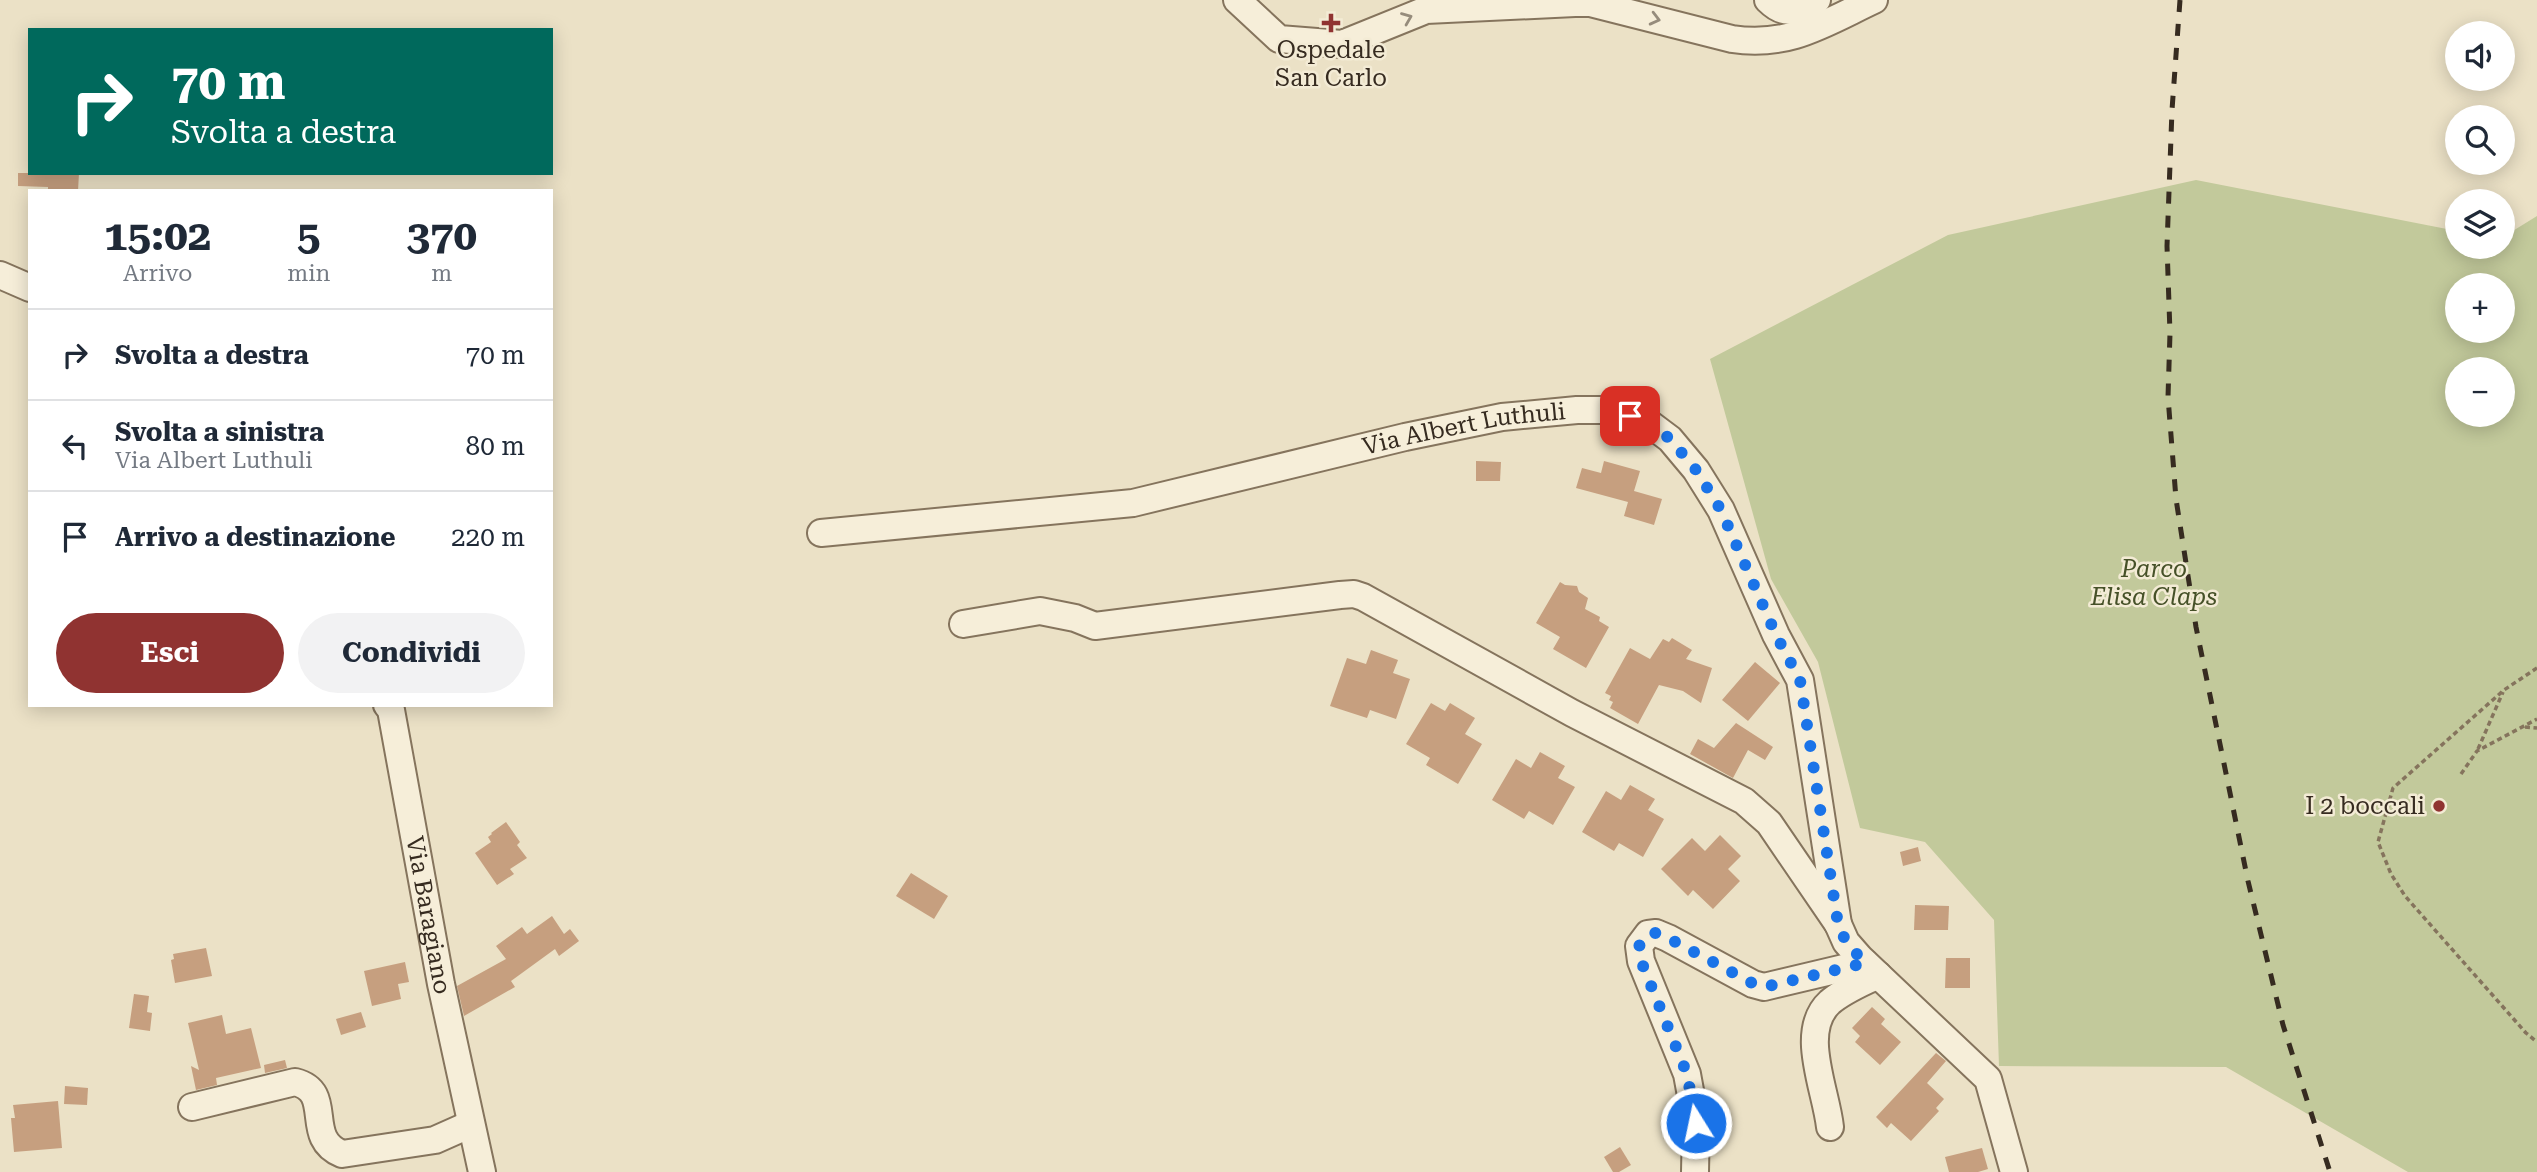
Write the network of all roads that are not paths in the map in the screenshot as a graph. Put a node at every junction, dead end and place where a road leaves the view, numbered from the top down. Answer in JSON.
{"nodes":[{"id":1,"x":1237,"y":0,"type":"edge"},
{"id":2,"x":1768,"y":0,"type":"edge"},
{"id":3,"x":1817,"y":0,"type":"edge"},
{"id":4,"x":1874,"y":0,"type":"edge"},
{"id":5,"x":1575,"y":1,"type":"edge"},
{"id":6,"x":0,"y":275,"type":"edge"},
{"id":7,"x":28,"y":287,"type":"edge"},
{"id":8,"x":821,"y":533,"type":"dead end"},
{"id":9,"x":963,"y":624,"type":"dead end"},
{"id":10,"x":389,"y":707,"type":"edge"},
{"id":11,"x":1838,"y":924,"type":"junction"},
{"id":12,"x":1872,"y":969,"type":"junction"},
{"id":13,"x":192,"y":1107,"type":"dead end"},
{"id":14,"x":471,"y":1124,"type":"junction"},
{"id":15,"x":1830,"y":1127,"type":"dead end"},
{"id":16,"x":482,"y":1172,"type":"edge"},
{"id":17,"x":1695,"y":1172,"type":"edge"},
{"id":18,"x":2014,"y":1172,"type":"edge"}],
"edges":[{"from":1,"to":5,"type":"street","one_way":true},
{"from":2,"to":3,"type":"street"},
{"from":5,"to":4,"type":"street","one_way":true},
{"from":6,"to":7,"type":"street"},
{"from":8,"to":11,"type":"street","name":"Via Albert Luthuli"},
{"from":9,"to":11,"type":"street","name":"Via Albert Luthuli"},
{"from":10,"to":14,"type":"street","name":"Via Baragiano"},
{"from":11,"to":12,"type":"street","name":"Via Albert Luthuli"},
{"from":12,"to":15,"type":"street"},
{"from":12,"to":17,"type":"street"},
{"from":12,"to":18,"type":"street","name":"Via Albert Luthuli"},
{"from":13,"to":14,"type":"street"},
{"from":14,"to":16,"type":"street","name":"Via Baragiano"}]}
